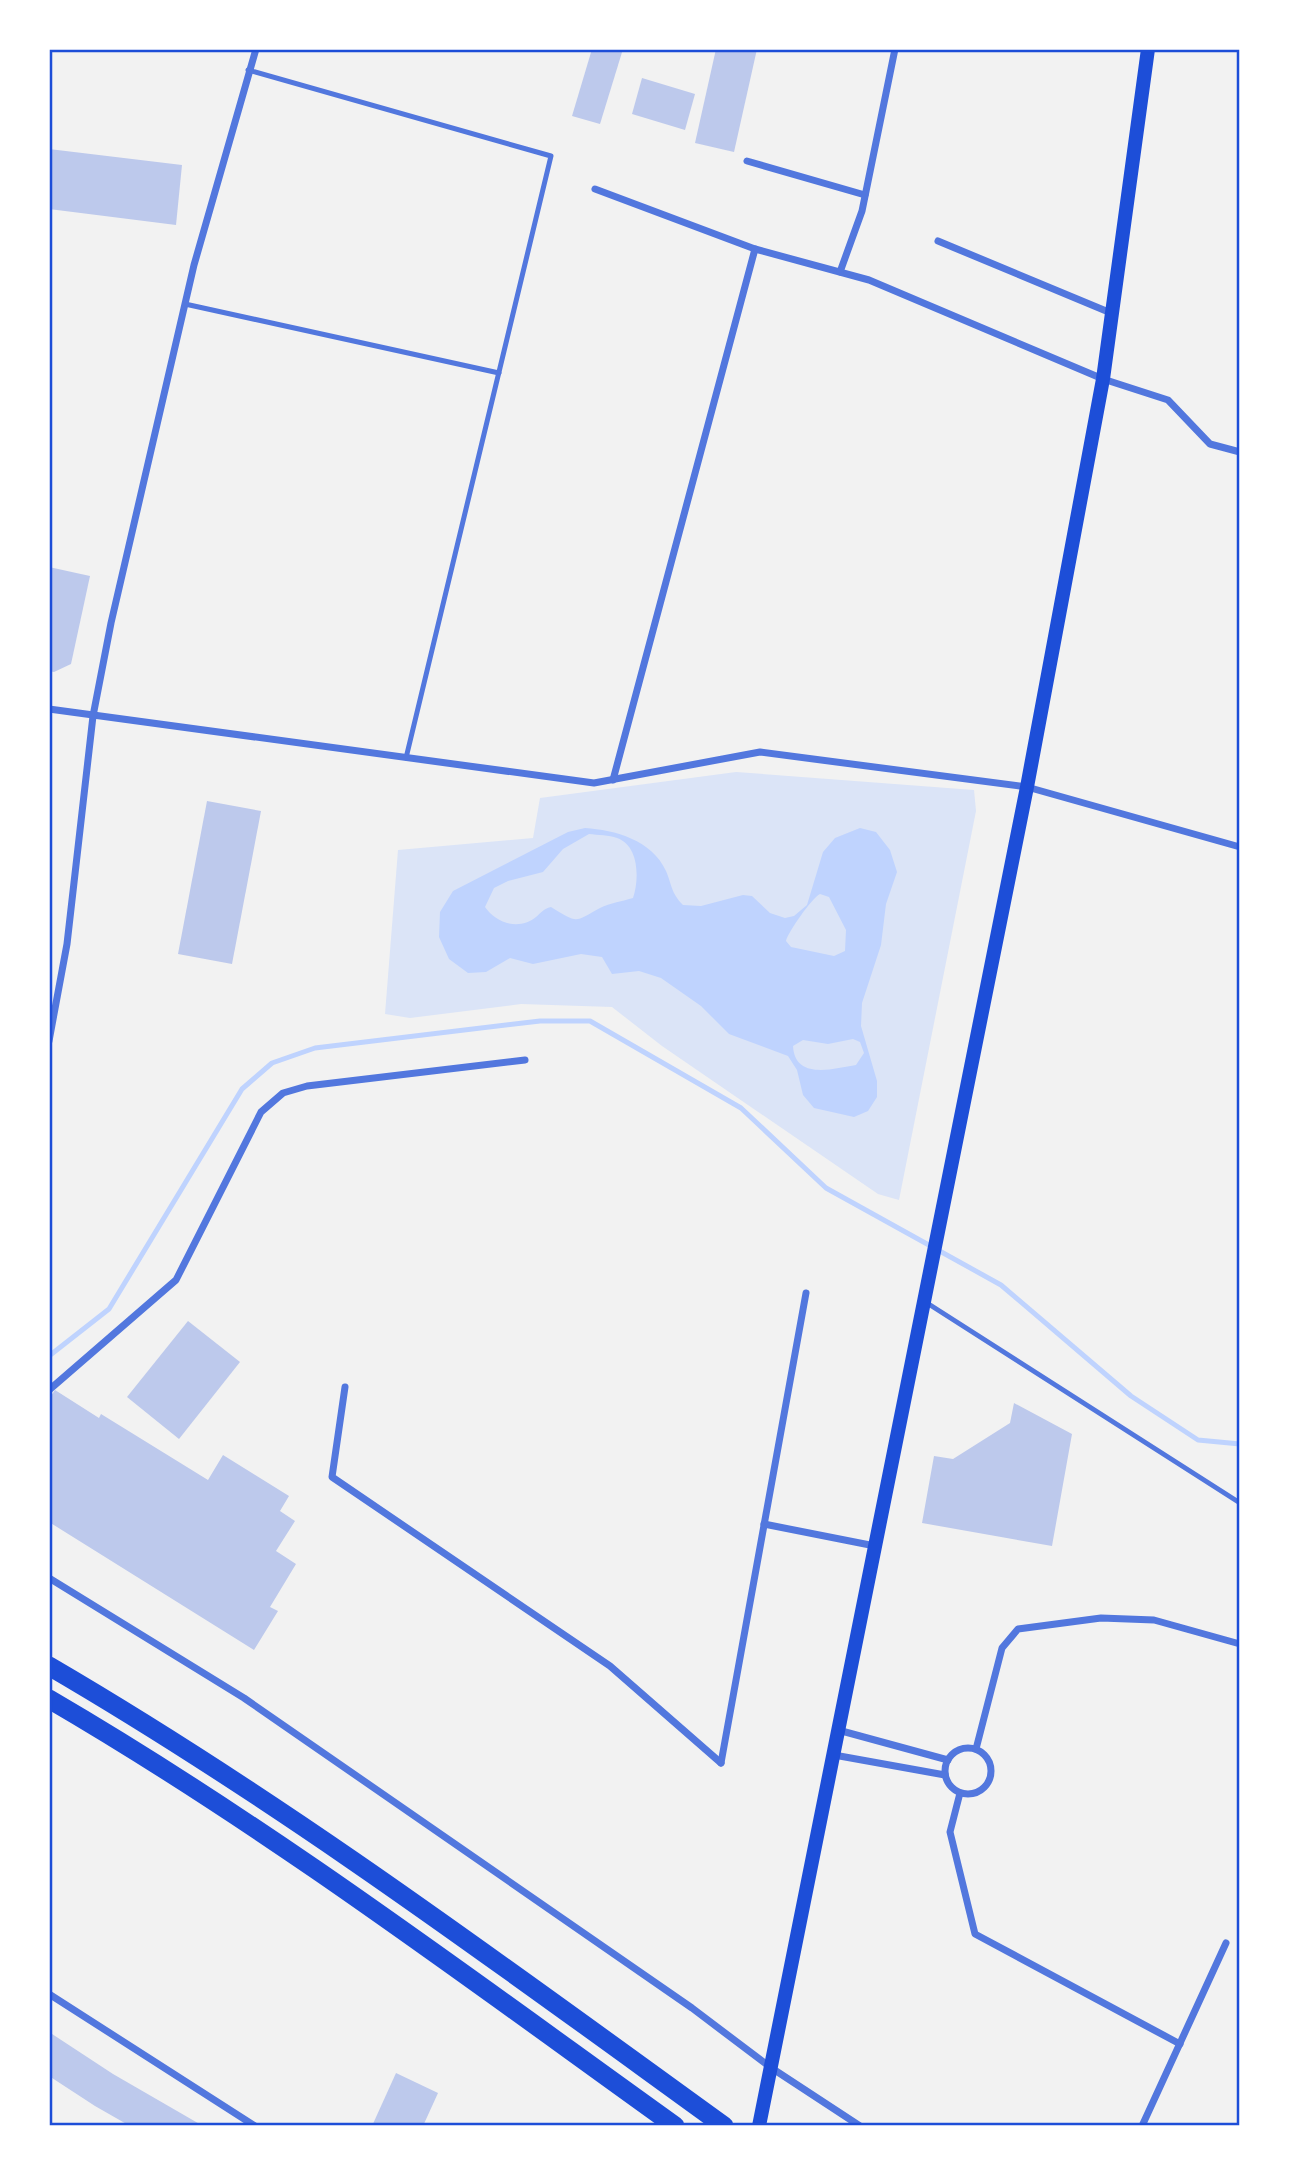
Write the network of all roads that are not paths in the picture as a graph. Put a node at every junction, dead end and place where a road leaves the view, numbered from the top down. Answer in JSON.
{"nodes":[{"id":1,"x":256,"y":49,"type":"edge"},
{"id":2,"x":895,"y":49,"type":"edge"},
{"id":3,"x":1148,"y":49,"type":"edge"},
{"id":4,"x":248,"y":71,"type":"junction"},
{"id":5,"x":747,"y":161,"type":"dead end"},
{"id":6,"x":595,"y":190,"type":"dead end"},
{"id":7,"x":865,"y":195,"type":"junction"},
{"id":8,"x":938,"y":241,"type":"dead end"},
{"id":9,"x":755,"y":249,"type":"junction"},
{"id":10,"x":840,"y":272,"type":"junction"},
{"id":11,"x":185,"y":304,"type":"junction"},
{"id":12,"x":1112,"y":313,"type":"junction"},
{"id":13,"x":499,"y":373,"type":"junction"},
{"id":14,"x":1103,"y":379,"type":"junction"},
{"id":15,"x":1240,"y":452,"type":"edge"},
{"id":16,"x":49,"y":709,"type":"edge"},
{"id":17,"x":93,"y":716,"type":"junction"},
{"id":18,"x":406,"y":758,"type":"junction"},
{"id":19,"x":613,"y":780,"type":"junction"},
{"id":20,"x":1027,"y":787,"type":"junction"},
{"id":21,"x":1240,"y":847,"type":"edge"},
{"id":22,"x":49,"y":1041,"type":"edge"},
{"id":23,"x":525,"y":1060,"type":"dead end"},
{"id":24,"x":806,"y":1293,"type":"dead end"},
{"id":25,"x":924,"y":1301,"type":"junction"},
{"id":26,"x":345,"y":1387,"type":"dead end"},
{"id":27,"x":49,"y":1390,"type":"edge"},
{"id":28,"x":1240,"y":1503,"type":"edge"},
{"id":29,"x":764,"y":1524,"type":"junction"},
{"id":30,"x":875,"y":1546,"type":"junction"},
{"id":31,"x":49,"y":1578,"type":"edge"},
{"id":32,"x":1240,"y":1643,"type":"edge"},
{"id":33,"x":49,"y":1666,"type":"edge"},
{"id":34,"x":49,"y":1699,"type":"edge"},
{"id":35,"x":838,"y":1730,"type":"junction"},
{"id":36,"x":976,"y":1749,"type":"junction"},
{"id":37,"x":833,"y":1755,"type":"junction"},
{"id":38,"x":948,"y":1760,"type":"junction"},
{"id":39,"x":945,"y":1775,"type":"junction"},
{"id":40,"x":960,"y":1793,"type":"junction"},
{"id":41,"x":1226,"y":1944,"type":"dead end"},
{"id":42,"x":49,"y":1994,"type":"edge"},
{"id":43,"x":1180,"y":2045,"type":"junction"},
{"id":44,"x":770,"y":2067,"type":"junction"},
{"id":45,"x":255,"y":2126,"type":"edge"},
{"id":46,"x":675,"y":2126,"type":"edge"},
{"id":47,"x":724,"y":2126,"type":"edge"},
{"id":48,"x":758,"y":2126,"type":"edge"},
{"id":49,"x":860,"y":2126,"type":"edge"},
{"id":50,"x":1142,"y":2126,"type":"edge"}],
"edges":[{"from":1,"to":4,"type":"street"},
{"from":2,"to":7,"type":"street"},
{"from":3,"to":12,"type":"main road"},
{"from":4,"to":11,"type":"street"},
{"from":4,"to":13,"type":"lane"},
{"from":5,"to":7,"type":"street"},
{"from":6,"to":9,"type":"street"},
{"from":7,"to":10,"type":"street"},
{"from":8,"to":12,"type":"street"},
{"from":9,"to":10,"type":"street"},
{"from":9,"to":19,"type":"street"},
{"from":10,"to":14,"type":"street"},
{"from":11,"to":13,"type":"lane"},
{"from":11,"to":17,"type":"street"},
{"from":12,"to":14,"type":"main road"},
{"from":13,"to":18,"type":"lane"},
{"from":14,"to":15,"type":"street"},
{"from":14,"to":20,"type":"main road"},
{"from":16,"to":17,"type":"street"},
{"from":17,"to":18,"type":"street"},
{"from":17,"to":22,"type":"street"},
{"from":18,"to":19,"type":"street"},
{"from":19,"to":20,"type":"street"},
{"from":20,"to":21,"type":"street"},
{"from":20,"to":25,"type":"main road"},
{"from":23,"to":27,"type":"street"},
{"from":24,"to":29,"type":"street"},
{"from":25,"to":28,"type":"lane"},
{"from":25,"to":30,"type":"main road"},
{"from":26,"to":29,"type":"street"},
{"from":29,"to":30,"type":"street"},
{"from":30,"to":35,"type":"main road"},
{"from":31,"to":44,"type":"street"},
{"from":32,"to":36,"type":"street"},
{"from":33,"to":47,"type":"highway"},
{"from":34,"to":46,"type":"highway"},
{"from":35,"to":37,"type":"main road"},
{"from":35,"to":38,"type":"street"},
{"from":36,"to":38,"type":"street"},
{"from":36,"to":40,"type":"street"},
{"from":37,"to":39,"type":"street"},
{"from":37,"to":44,"type":"main road"},
{"from":38,"to":39,"type":"street"},
{"from":39,"to":40,"type":"street"},
{"from":40,"to":43,"type":"street"},
{"from":41,"to":43,"type":"street"},
{"from":42,"to":45,"type":"street"},
{"from":43,"to":50,"type":"street"},
{"from":44,"to":48,"type":"main road"},
{"from":44,"to":49,"type":"street"}]}
